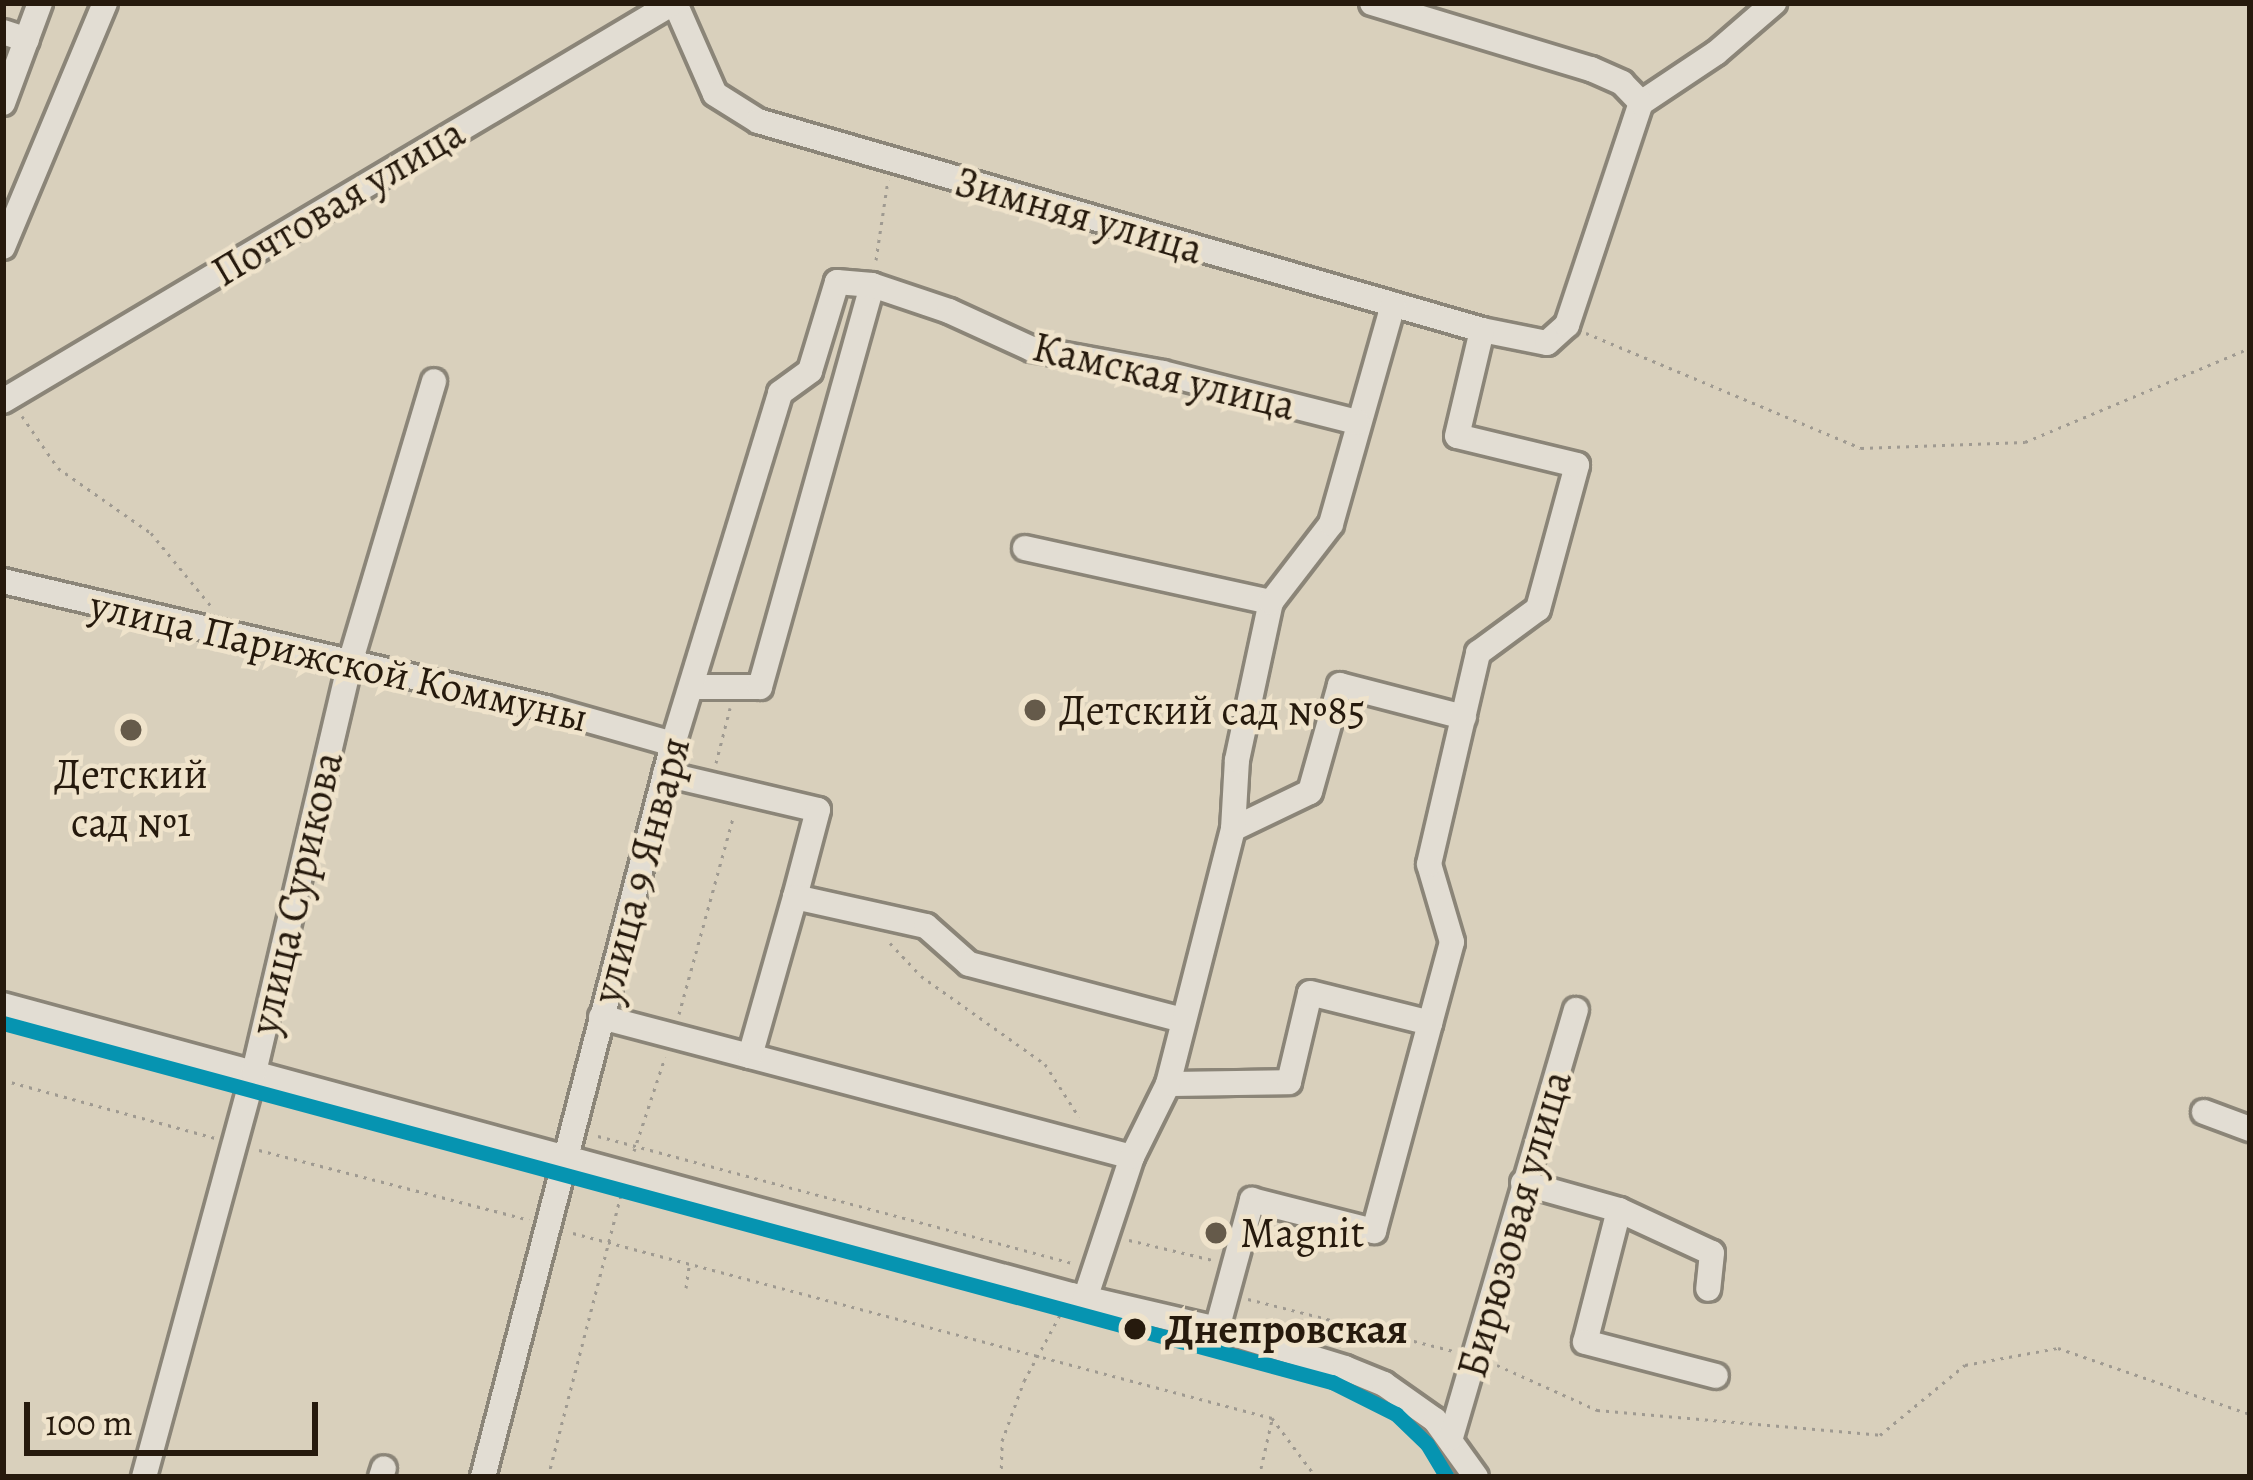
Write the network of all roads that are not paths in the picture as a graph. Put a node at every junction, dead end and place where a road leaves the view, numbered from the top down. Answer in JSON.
{"nodes":[{"id":1,"x":40,"y":3,"type":"edge"},
{"id":2,"x":105,"y":3,"type":"edge"},
{"id":3,"x":674,"y":3,"type":"edge"},
{"id":4,"x":1372,"y":3,"type":"edge"},
{"id":5,"x":1774,"y":3,"type":"edge"},
{"id":6,"x":15,"y":36,"type":"edge"},
{"id":7,"x":4,"y":99,"type":"edge"},
{"id":8,"x":1641,"y":103,"type":"junction"},
{"id":9,"x":3,"y":247,"type":"edge"},
{"id":10,"x":837,"y":282,"type":"joint"},
{"id":11,"x":872,"y":285,"type":"junction"},
{"id":12,"x":1393,"y":305,"type":"junction"},
{"id":13,"x":1482,"y":330,"type":"junction"},
{"id":14,"x":434,"y":381,"type":"dead end"},
{"id":15,"x":4,"y":400,"type":"edge"},
{"id":16,"x":1357,"y":422,"type":"junction"},
{"id":17,"x":1025,"y":548,"type":"dead end"},
{"id":18,"x":3,"y":581,"type":"edge"},
{"id":19,"x":1271,"y":602,"type":"junction"},
{"id":20,"x":350,"y":663,"type":"junction"},
{"id":21,"x":692,"y":687,"type":"junction"},
{"id":22,"x":1463,"y":717,"type":"junction"},
{"id":23,"x":674,"y":744,"type":"junction"},
{"id":24,"x":665,"y":774,"type":"junction"},
{"id":25,"x":1233,"y":829,"type":"junction"},
{"id":26,"x":795,"y":897,"type":"junction"},
{"id":27,"x":3,"y":1005,"type":"edge"},
{"id":28,"x":1576,"y":1010,"type":"dead end"},
{"id":29,"x":602,"y":1017,"type":"junction"},
{"id":30,"x":1183,"y":1020,"type":"junction"},
{"id":31,"x":1430,"y":1023,"type":"junction"},
{"id":32,"x":750,"y":1055,"type":"junction"},
{"id":33,"x":254,"y":1072,"type":"junction"},
{"id":34,"x":1168,"y":1084,"type":"junction"},
{"id":35,"x":2204,"y":1112,"type":"dead end"},
{"id":36,"x":2250,"y":1129,"type":"edge"},
{"id":37,"x":566,"y":1156,"type":"junction"},
{"id":38,"x":1132,"y":1157,"type":"junction"},
{"id":39,"x":1523,"y":1184,"type":"junction"},
{"id":40,"x":1619,"y":1210,"type":"junction"},
{"id":41,"x":1708,"y":1289,"type":"dead end"},
{"id":42,"x":1078,"y":1297,"type":"junction"},
{"id":43,"x":1217,"y":1329,"type":"junction"},
{"id":44,"x":1716,"y":1376,"type":"dead end"},
{"id":45,"x":1451,"y":1436,"type":"junction"},
{"id":46,"x":144,"y":1477,"type":"edge"},
{"id":47,"x":483,"y":1477,"type":"edge"},
{"id":48,"x":1476,"y":1477,"type":"edge"}],
"edges":[{"from":1,"to":6,"type":"street"},
{"from":2,"to":9,"type":"street"},
{"from":3,"to":12,"type":"street","name":"Зимняя улица"},
{"from":3,"to":15,"type":"street","name":"Почтовая улица"},
{"from":4,"to":8,"type":"street"},
{"from":5,"to":8,"type":"street"},
{"from":6,"to":7,"type":"street"},
{"from":8,"to":13,"type":"street","name":"Зимняя улица"},
{"from":10,"to":11,"type":"street","name":"Камская улица"},
{"from":10,"to":21,"type":"street","name":"улица 9 Января"},
{"from":11,"to":16,"type":"street","name":"Камская улица"},
{"from":11,"to":21,"type":"street"},
{"from":12,"to":13,"type":"street","name":"Зимняя улица"},
{"from":12,"to":16,"type":"street"},
{"from":13,"to":22,"type":"street"},
{"from":14,"to":20,"type":"street","name":"улица Сурикова"},
{"from":16,"to":19,"type":"street"},
{"from":17,"to":19,"type":"street"},
{"from":18,"to":20,"type":"street","name":"улица Парижской Коммуны"},
{"from":19,"to":25,"type":"street"},
{"from":20,"to":23,"type":"street","name":"улица Парижской Коммуны"},
{"from":20,"to":33,"type":"street","name":"улица Сурикова"},
{"from":21,"to":23,"type":"street","name":"улица 9 Января"},
{"from":22,"to":25,"type":"street"},
{"from":22,"to":31,"type":"street"},
{"from":23,"to":24,"type":"street","name":"улица 9 Января"},
{"from":24,"to":26,"type":"street"},
{"from":24,"to":29,"type":"street","name":"улица 9 Января"},
{"from":25,"to":30,"type":"street"},
{"from":26,"to":30,"type":"street"},
{"from":26,"to":32,"type":"street"},
{"from":27,"to":33,"type":"street"},
{"from":28,"to":39,"type":"street","name":"Бирюзовая улица"},
{"from":29,"to":32,"type":"street"},
{"from":29,"to":37,"type":"street","name":"улица 9 Января"},
{"from":30,"to":34,"type":"street"},
{"from":31,"to":34,"type":"street"},
{"from":31,"to":43,"type":"street"},
{"from":32,"to":38,"type":"street"},
{"from":33,"to":37,"type":"street"},
{"from":33,"to":46,"type":"street","name":"улица Сурикова"},
{"from":34,"to":38,"type":"street"},
{"from":35,"to":36,"type":"street"},
{"from":37,"to":42,"type":"street"},
{"from":37,"to":47,"type":"street","name":"улица 9 Января"},
{"from":38,"to":42,"type":"street"},
{"from":39,"to":40,"type":"street"},
{"from":39,"to":45,"type":"street","name":"Бирюзовая улица"},
{"from":40,"to":41,"type":"street"},
{"from":40,"to":44,"type":"street"},
{"from":42,"to":43,"type":"street"},
{"from":43,"to":45,"type":"street"},
{"from":45,"to":48,"type":"street"}]}
